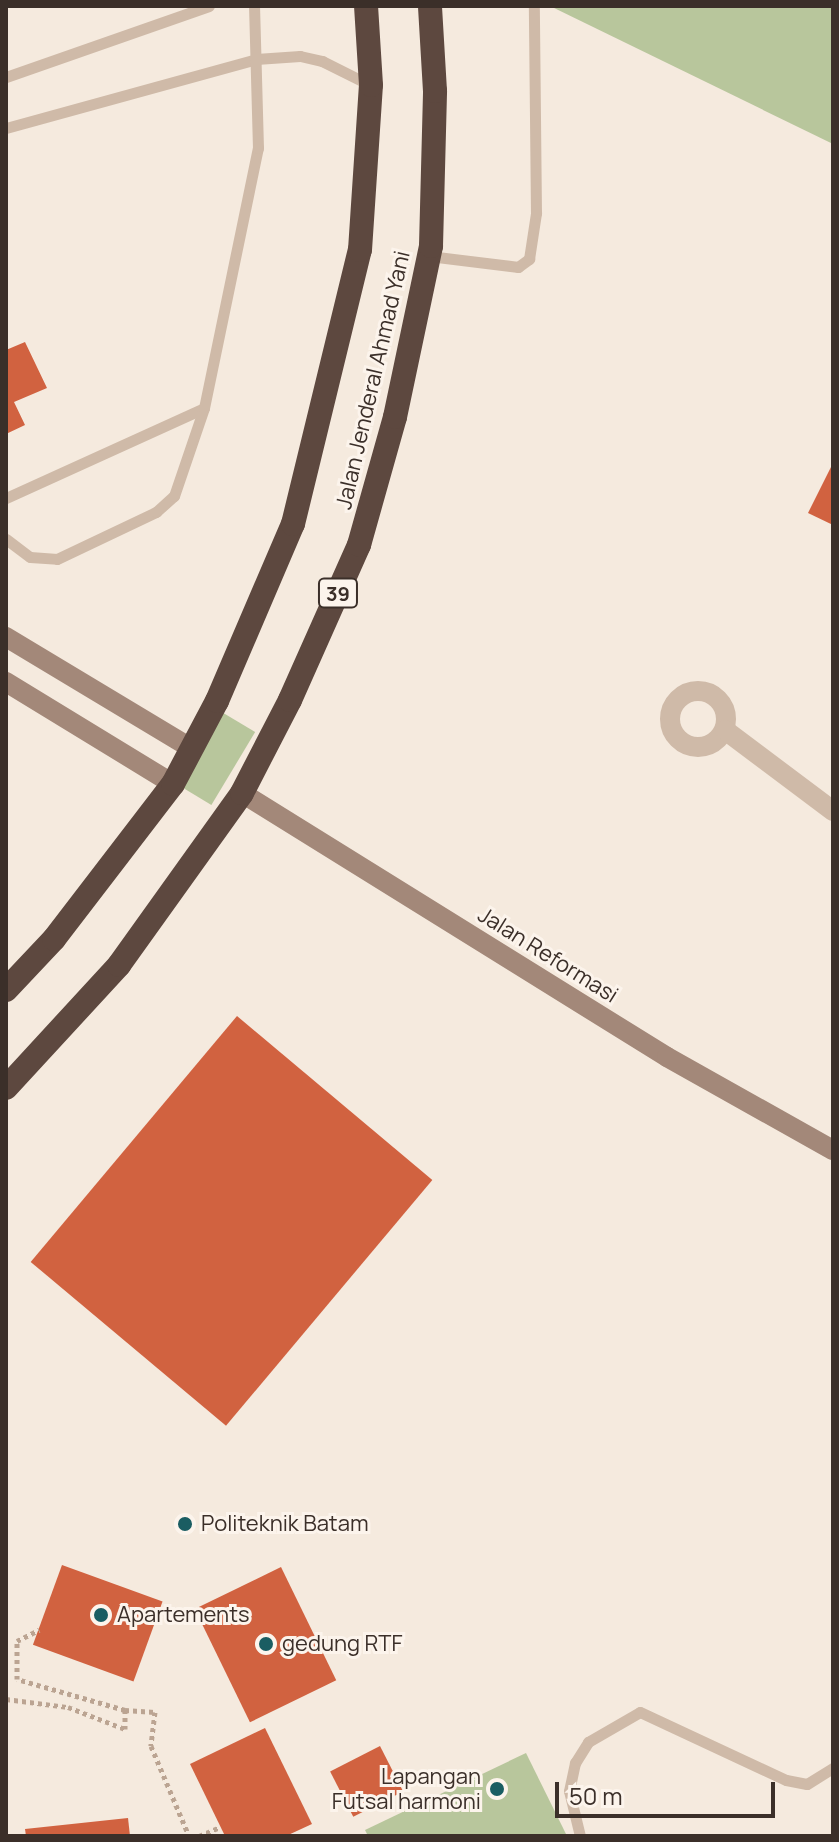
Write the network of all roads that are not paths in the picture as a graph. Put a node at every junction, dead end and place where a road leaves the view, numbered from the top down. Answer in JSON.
{"nodes":[{"id":1,"x":209,"y":6,"type":"edge"},
{"id":2,"x":254,"y":6,"type":"edge"},
{"id":3,"x":366,"y":6,"type":"edge"},
{"id":4,"x":430,"y":6,"type":"edge"},
{"id":5,"x":534,"y":6,"type":"edge"},
{"id":6,"x":256,"y":59,"type":"junction"},
{"id":7,"x":6,"y":77,"type":"edge"},
{"id":8,"x":371,"y":85,"type":"junction"},
{"id":9,"x":6,"y":128,"type":"edge"},
{"id":10,"x":429,"y":256,"type":"junction"},
{"id":11,"x":204,"y":408,"type":"junction"},
{"id":12,"x":6,"y":498,"type":"edge"},
{"id":13,"x":6,"y":539,"type":"edge"},
{"id":14,"x":6,"y":637,"type":"edge"},
{"id":15,"x":6,"y":682,"type":"edge"},
{"id":16,"x":725,"y":730,"type":"dead end"},
{"id":17,"x":189,"y":747,"type":"junction"},
{"id":18,"x":173,"y":784,"type":"junction"},
{"id":19,"x":242,"y":793,"type":"junction"},
{"id":20,"x":833,"y":811,"type":"edge"},
{"id":21,"x":6,"y":990,"type":"edge"},
{"id":22,"x":6,"y":1088,"type":"edge"},
{"id":23,"x":833,"y":1150,"type":"edge"},
{"id":24,"x":833,"y":1768,"type":"edge"},
{"id":25,"x":580,"y":1836,"type":"edge"}],
"edges":[{"from":1,"to":7,"type":"lane"},
{"from":2,"to":6,"type":"lane"},
{"from":3,"to":8,"type":"highway","name":"Jalan Jenderal Ahmad Yani"},
{"from":4,"to":10,"type":"highway","name":"Jalan Jenderal Ahmad Yani","number":"39"},
{"from":5,"to":10,"type":"lane"},
{"from":6,"to":8,"type":"lane"},
{"from":6,"to":9,"type":"lane"},
{"from":6,"to":11,"type":"lane"},
{"from":8,"to":17,"type":"highway","name":"Jalan Jenderal Ahmad Yani"},
{"from":10,"to":19,"type":"highway","name":"Jalan Jenderal Ahmad Yani","number":"39"},
{"from":11,"to":12,"type":"lane"},
{"from":11,"to":13,"type":"lane"},
{"from":14,"to":17,"type":"street"},
{"from":15,"to":18,"type":"street"},
{"from":16,"to":20,"type":"street"},
{"from":17,"to":18,"type":"highway","name":"Jalan Jenderal Ahmad Yani"},
{"from":18,"to":21,"type":"highway","name":"Jalan Jenderal Ahmad Yani"},
{"from":19,"to":22,"type":"highway","name":"Jalan Jenderal Ahmad Yani","number":"39"},
{"from":19,"to":23,"type":"street","name":"Jalan Reformasi"},
{"from":24,"to":25,"type":"lane"}]}
